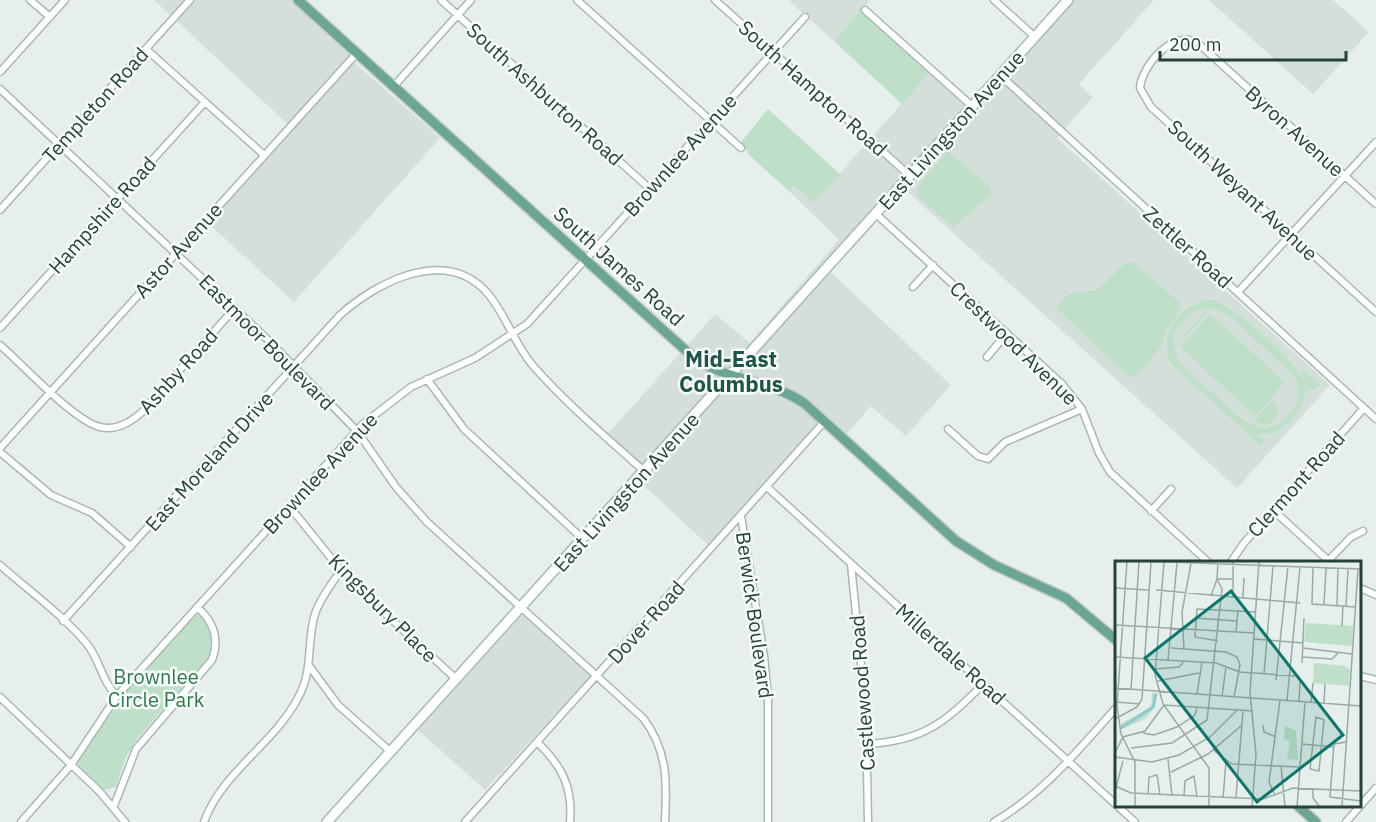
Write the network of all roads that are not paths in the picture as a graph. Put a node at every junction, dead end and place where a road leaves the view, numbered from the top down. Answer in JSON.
{"nodes":[{"id":1,"x":30,"y":0,"type":"edge"},
{"id":2,"x":65,"y":0,"type":"edge"},
{"id":3,"x":190,"y":0,"type":"edge"},
{"id":4,"x":298,"y":0,"type":"edge"},
{"id":5,"x":441,"y":0,"type":"edge"},
{"id":6,"x":471,"y":0,"type":"edge"},
{"id":7,"x":577,"y":0,"type":"edge"},
{"id":8,"x":716,"y":0,"type":"edge"},
{"id":9,"x":994,"y":0,"type":"edge"},
{"id":10,"x":1068,"y":0,"type":"edge"},
{"id":11,"x":865,"y":10,"type":"dead end"},
{"id":12,"x":457,"y":15,"type":"junction"},
{"id":13,"x":50,"y":17,"type":"junction"},
{"id":14,"x":805,"y":17,"type":"dead end"},
{"id":15,"x":1035,"y":37,"type":"junction"},
{"id":16,"x":146,"y":49,"type":"junction"},
{"id":17,"x":773,"y":52,"type":"junction"},
{"id":18,"x":357,"y":53,"type":"junction"},
{"id":19,"x":1156,"y":59,"type":"joint"},
{"id":20,"x":0,"y":72,"type":"edge"},
{"id":21,"x":1000,"y":75,"type":"junction"},
{"id":22,"x":394,"y":86,"type":"junction"},
{"id":23,"x":0,"y":89,"type":"edge"},
{"id":24,"x":205,"y":102,"type":"junction"},
{"id":25,"x":972,"y":106,"type":"junction"},
{"id":26,"x":711,"y":121,"type":"junction"},
{"id":27,"x":1376,"y":142,"type":"edge"},
{"id":28,"x":60,"y":145,"type":"junction"},
{"id":29,"x":741,"y":148,"type":"dead end"},
{"id":30,"x":264,"y":155,"type":"junction"},
{"id":31,"x":910,"y":176,"type":"junction"},
{"id":32,"x":1345,"y":176,"type":"junction"},
{"id":33,"x":650,"y":189,"type":"junction"},
{"id":34,"x":117,"y":198,"type":"junction"},
{"id":35,"x":1376,"y":204,"type":"edge"},
{"id":36,"x":0,"y":210,"type":"edge"},
{"id":37,"x":876,"y":214,"type":"junction"},
{"id":38,"x":1291,"y":235,"type":"junction"},
{"id":39,"x":176,"y":252,"type":"junction"},
{"id":40,"x":586,"y":261,"type":"junction"},
{"id":41,"x":933,"y":265,"type":"junction"},
{"id":42,"x":912,"y":287,"type":"dead end"},
{"id":43,"x":1238,"y":292,"type":"junction"},
{"id":44,"x":235,"y":308,"type":"junction"},
{"id":45,"x":1376,"y":312,"type":"edge"},
{"id":46,"x":0,"y":328,"type":"edge"},
{"id":47,"x":1007,"y":333,"type":"junction"},
{"id":48,"x":511,"y":335,"type":"junction"},
{"id":49,"x":0,"y":345,"type":"edge"},
{"id":50,"x":987,"y":357,"type":"dead end"},
{"id":51,"x":294,"y":367,"type":"junction"},
{"id":52,"x":733,"y":375,"type":"junction"},
{"id":53,"x":427,"y":379,"type":"junction"},
{"id":54,"x":50,"y":390,"type":"junction"},
{"id":55,"x":1365,"y":408,"type":"junction"},
{"id":56,"x":1082,"y":409,"type":"junction"},
{"id":57,"x":1376,"y":419,"type":"edge"},
{"id":58,"x":825,"y":421,"type":"junction"},
{"id":59,"x":948,"y":429,"type":"dead end"},
{"id":60,"x":357,"y":431,"type":"junction"},
{"id":61,"x":0,"y":450,"type":"edge"},
{"id":62,"x":644,"y":471,"type":"junction"},
{"id":63,"x":767,"y":487,"type":"junction"},
{"id":64,"x":1171,"y":489,"type":"dead end"},
{"id":65,"x":289,"y":506,"type":"junction"},
{"id":66,"x":1273,"y":510,"type":"junction"},
{"id":67,"x":1151,"y":511,"type":"junction"},
{"id":68,"x":741,"y":516,"type":"junction"},
{"id":69,"x":1363,"y":531,"type":"dead end"},
{"id":70,"x":583,"y":539,"type":"junction"},
{"id":71,"x":131,"y":547,"type":"junction"},
{"id":72,"x":1207,"y":561,"type":"edge"},
{"id":73,"x":1232,"y":561,"type":"edge"},
{"id":74,"x":1328,"y":561,"type":"edge"},
{"id":75,"x":1330,"y":561,"type":"edge"},
{"id":76,"x":851,"y":564,"type":"junction"},
{"id":77,"x":0,"y":565,"type":"edge"},
{"id":78,"x":341,"y":570,"type":"junction"},
{"id":79,"x":1361,"y":589,"type":"edge"},
{"id":80,"x":1376,"y":595,"type":"edge"},
{"id":81,"x":521,"y":606,"type":"junction"},
{"id":82,"x":198,"y":607,"type":"junction"},
{"id":83,"x":63,"y":621,"type":"junction"},
{"id":84,"x":1115,"y":639,"type":"edge"},
{"id":85,"x":310,"y":667,"type":"junction"},
{"id":86,"x":598,"y":675,"type":"junction"},
{"id":87,"x":1361,"y":676,"type":"edge"},
{"id":88,"x":456,"y":679,"type":"junction"},
{"id":89,"x":1376,"y":680,"type":"edge"},
{"id":90,"x":983,"y":684,"type":"junction"},
{"id":91,"x":117,"y":696,"type":"junction"},
{"id":92,"x":0,"y":697,"type":"edge"},
{"id":93,"x":1115,"y":709,"type":"edge"},
{"id":94,"x":537,"y":742,"type":"junction"},
{"id":95,"x":868,"y":744,"type":"junction"},
{"id":96,"x":391,"y":752,"type":"junction"},
{"id":97,"x":1068,"y":762,"type":"junction"},
{"id":98,"x":72,"y":765,"type":"junction"},
{"id":99,"x":1376,"y":788,"type":"edge"},
{"id":100,"x":1115,"y":805,"type":"edge"},
{"id":101,"x":1361,"y":805,"type":"edge"},
{"id":102,"x":114,"y":806,"type":"junction"},
{"id":103,"x":1118,"y":807,"type":"edge"},
{"id":104,"x":1299,"y":807,"type":"edge"},
{"id":105,"x":1359,"y":807,"type":"edge"},
{"id":106,"x":21,"y":822,"type":"edge"},
{"id":107,"x":124,"y":822,"type":"edge"},
{"id":108,"x":204,"y":822,"type":"edge"},
{"id":109,"x":327,"y":822,"type":"edge"},
{"id":110,"x":465,"y":822,"type":"edge"},
{"id":111,"x":570,"y":822,"type":"edge"},
{"id":112,"x":665,"y":822,"type":"edge"},
{"id":113,"x":768,"y":822,"type":"edge"},
{"id":114,"x":868,"y":822,"type":"edge"},
{"id":115,"x":994,"y":822,"type":"edge"},
{"id":116,"x":1134,"y":822,"type":"edge"},
{"id":117,"x":1316,"y":822,"type":"edge"},
{"id":118,"x":1346,"y":822,"type":"edge"}],
"edges":[{"from":1,"to":13,"type":"street"},
{"from":2,"to":13,"type":"street"},
{"from":3,"to":16,"type":"street","name":"Templeton Road"},
{"from":4,"to":18,"type":"main road","name":"South James Road"},
{"from":5,"to":12,"type":"street","name":"South Ashburton Road"},
{"from":6,"to":12,"type":"street"},
{"from":7,"to":26,"type":"street"},
{"from":8,"to":17,"type":"street","name":"South Hampton Road"},
{"from":9,"to":15,"type":"street"},
{"from":10,"to":15,"type":"main road","name":"East Livingston Avenue"},
{"from":11,"to":25,"type":"street"},
{"from":12,"to":22,"type":"street"},
{"from":12,"to":33,"type":"street","name":"South Ashburton Road"},
{"from":13,"to":20,"type":"street"},
{"from":14,"to":17,"type":"street","name":"Brownlee Avenue"},
{"from":15,"to":21,"type":"main road","name":"East Livingston Avenue"},
{"from":16,"to":24,"type":"street"},
{"from":16,"to":28,"type":"street","name":"Templeton Road"},
{"from":17,"to":26,"type":"street","name":"Brownlee Avenue"},
{"from":17,"to":31,"type":"street","name":"South Hampton Road"},
{"from":18,"to":22,"type":"main road","name":"South James Road"},
{"from":18,"to":30,"type":"street","name":"Astor Avenue"},
{"from":19,"to":32,"type":"street","name":"Byron Avenue"},
{"from":19,"to":38,"type":"street","name":"South Weyant Avenue"},
{"from":21,"to":25,"type":"main road","name":"East Livingston Avenue"},
{"from":21,"to":43,"type":"street","name":"Zettler Road"},
{"from":22,"to":40,"type":"main road","name":"South James Road"},
{"from":23,"to":28,"type":"street","name":"Eastmoor Boulevard"},
{"from":24,"to":30,"type":"street"},
{"from":24,"to":34,"type":"street","name":"Hampshire Road"},
{"from":25,"to":31,"type":"main road","name":"East Livingston Avenue"},
{"from":26,"to":29,"type":"street"},
{"from":26,"to":33,"type":"street","name":"Brownlee Avenue"},
{"from":27,"to":32,"type":"street"},
{"from":28,"to":34,"type":"street","name":"Eastmoor Boulevard"},
{"from":28,"to":36,"type":"street","name":"Templeton Road"},
{"from":30,"to":39,"type":"street","name":"Astor Avenue"},
{"from":31,"to":37,"type":"main road","name":"East Livingston Avenue"},
{"from":32,"to":35,"type":"street","name":"Byron Avenue"},
{"from":32,"to":38,"type":"street"},
{"from":33,"to":40,"type":"street","name":"Brownlee Avenue"},
{"from":34,"to":39,"type":"street","name":"Eastmoor Boulevard"},
{"from":34,"to":46,"type":"street","name":"Hampshire Road"},
{"from":37,"to":41,"type":"street","name":"Crestwood Avenue"},
{"from":37,"to":52,"type":"main road","name":"East Livingston Avenue"},
{"from":38,"to":43,"type":"street"},
{"from":38,"to":45,"type":"street","name":"South Weyant Avenue"},
{"from":39,"to":44,"type":"street","name":"Eastmoor Boulevard"},
{"from":39,"to":54,"type":"street","name":"Astor Avenue"},
{"from":40,"to":48,"type":"street","name":"Brownlee Avenue"},
{"from":40,"to":52,"type":"main road","name":"South James Road"},
{"from":41,"to":42,"type":"street"},
{"from":41,"to":47,"type":"street","name":"Crestwood Avenue"},
{"from":43,"to":55,"type":"street","name":"Zettler Road"},
{"from":44,"to":51,"type":"street","name":"Eastmoor Boulevard"},
{"from":44,"to":54,"type":"street","name":"Ashby Road"},
{"from":47,"to":50,"type":"street"},
{"from":47,"to":56,"type":"street","name":"Crestwood Avenue"},
{"from":48,"to":51,"type":"street","name":"East Moreland Drive"},
{"from":48,"to":53,"type":"street","name":"Brownlee Avenue"},
{"from":48,"to":62,"type":"street"},
{"from":49,"to":54,"type":"street"},
{"from":51,"to":60,"type":"street","name":"Eastmoor Boulevard"},
{"from":51,"to":71,"type":"street","name":"East Moreland Drive"},
{"from":52,"to":58,"type":"main road","name":"South James Road"},
{"from":52,"to":62,"type":"main road","name":"East Livingston Avenue"},
{"from":53,"to":60,"type":"street","name":"Brownlee Avenue"},
{"from":53,"to":70,"type":"street"},
{"from":54,"to":61,"type":"street","name":"Astor Avenue"},
{"from":55,"to":57,"type":"street","name":"Zettler Road"},
{"from":55,"to":66,"type":"street","name":"Clermont Road"},
{"from":56,"to":59,"type":"street"},
{"from":56,"to":67,"type":"street","name":"Crestwood Avenue"},
{"from":58,"to":63,"type":"street","name":"Dover Road"},
{"from":58,"to":84,"type":"main road","name":"South James Road"},
{"from":60,"to":65,"type":"street","name":"Brownlee Avenue"},
{"from":60,"to":81,"type":"street","name":"Eastmoor Boulevard"},
{"from":61,"to":71,"type":"street"},
{"from":62,"to":70,"type":"main road","name":"East Livingston Avenue"},
{"from":63,"to":68,"type":"street","name":"Dover Road"},
{"from":63,"to":76,"type":"street","name":"Millerdale Road"},
{"from":64,"to":67,"type":"street"},
{"from":65,"to":78,"type":"street","name":"Kingsbury Place"},
{"from":65,"to":82,"type":"street","name":"Brownlee Avenue"},
{"from":66,"to":73,"type":"street","name":"Clermont Road"},
{"from":66,"to":74,"type":"street"},
{"from":67,"to":72,"type":"street","name":"Crestwood Avenue"},
{"from":68,"to":86,"type":"street","name":"Dover Road"},
{"from":68,"to":113,"type":"street","name":"Berwick Boulevard"},
{"from":69,"to":75,"type":"street"},
{"from":70,"to":81,"type":"main road","name":"East Livingston Avenue"},
{"from":71,"to":83,"type":"street","name":"East Moreland Drive"},
{"from":76,"to":90,"type":"street","name":"Millerdale Road"},
{"from":76,"to":95,"type":"street","name":"Castlewood Road"},
{"from":77,"to":83,"type":"street"},
{"from":78,"to":85,"type":"street"},
{"from":78,"to":88,"type":"street","name":"Kingsbury Place"},
{"from":79,"to":80,"type":"street"},
{"from":81,"to":86,"type":"street","name":"Eastmoor Boulevard"},
{"from":81,"to":88,"type":"main road","name":"East Livingston Avenue"},
{"from":82,"to":91,"type":"street","name":"Brownlee Avenue"},
{"from":82,"to":102,"type":"street"},
{"from":83,"to":91,"type":"street"},
{"from":85,"to":96,"type":"street"},
{"from":85,"to":108,"type":"street"},
{"from":86,"to":94,"type":"street","name":"Dover Road"},
{"from":86,"to":112,"type":"street","name":"Eastmoor Boulevard"},
{"from":87,"to":89,"type":"street"},
{"from":88,"to":96,"type":"main road","name":"East Livingston Avenue"},
{"from":90,"to":95,"type":"street"},
{"from":90,"to":97,"type":"street","name":"Millerdale Road"},
{"from":91,"to":98,"type":"street","name":"Brownlee Avenue"},
{"from":92,"to":98,"type":"street"},
{"from":93,"to":97,"type":"street"},
{"from":94,"to":110,"type":"street","name":"Dover Road"},
{"from":94,"to":111,"type":"street"},
{"from":95,"to":114,"type":"street","name":"Castlewood Road"},
{"from":96,"to":109,"type":"main road","name":"East Livingston Avenue"},
{"from":97,"to":100,"type":"street","name":"Millerdale Road"},
{"from":97,"to":115,"type":"street"},
{"from":98,"to":102,"type":"street"},
{"from":98,"to":106,"type":"street","name":"Brownlee Avenue"},
{"from":99,"to":101,"type":"street"},
{"from":102,"to":107,"type":"street"},
{"from":103,"to":116,"type":"street","name":"Millerdale Road"},
{"from":104,"to":117,"type":"main road"},
{"from":105,"to":118,"type":"street"}]}
